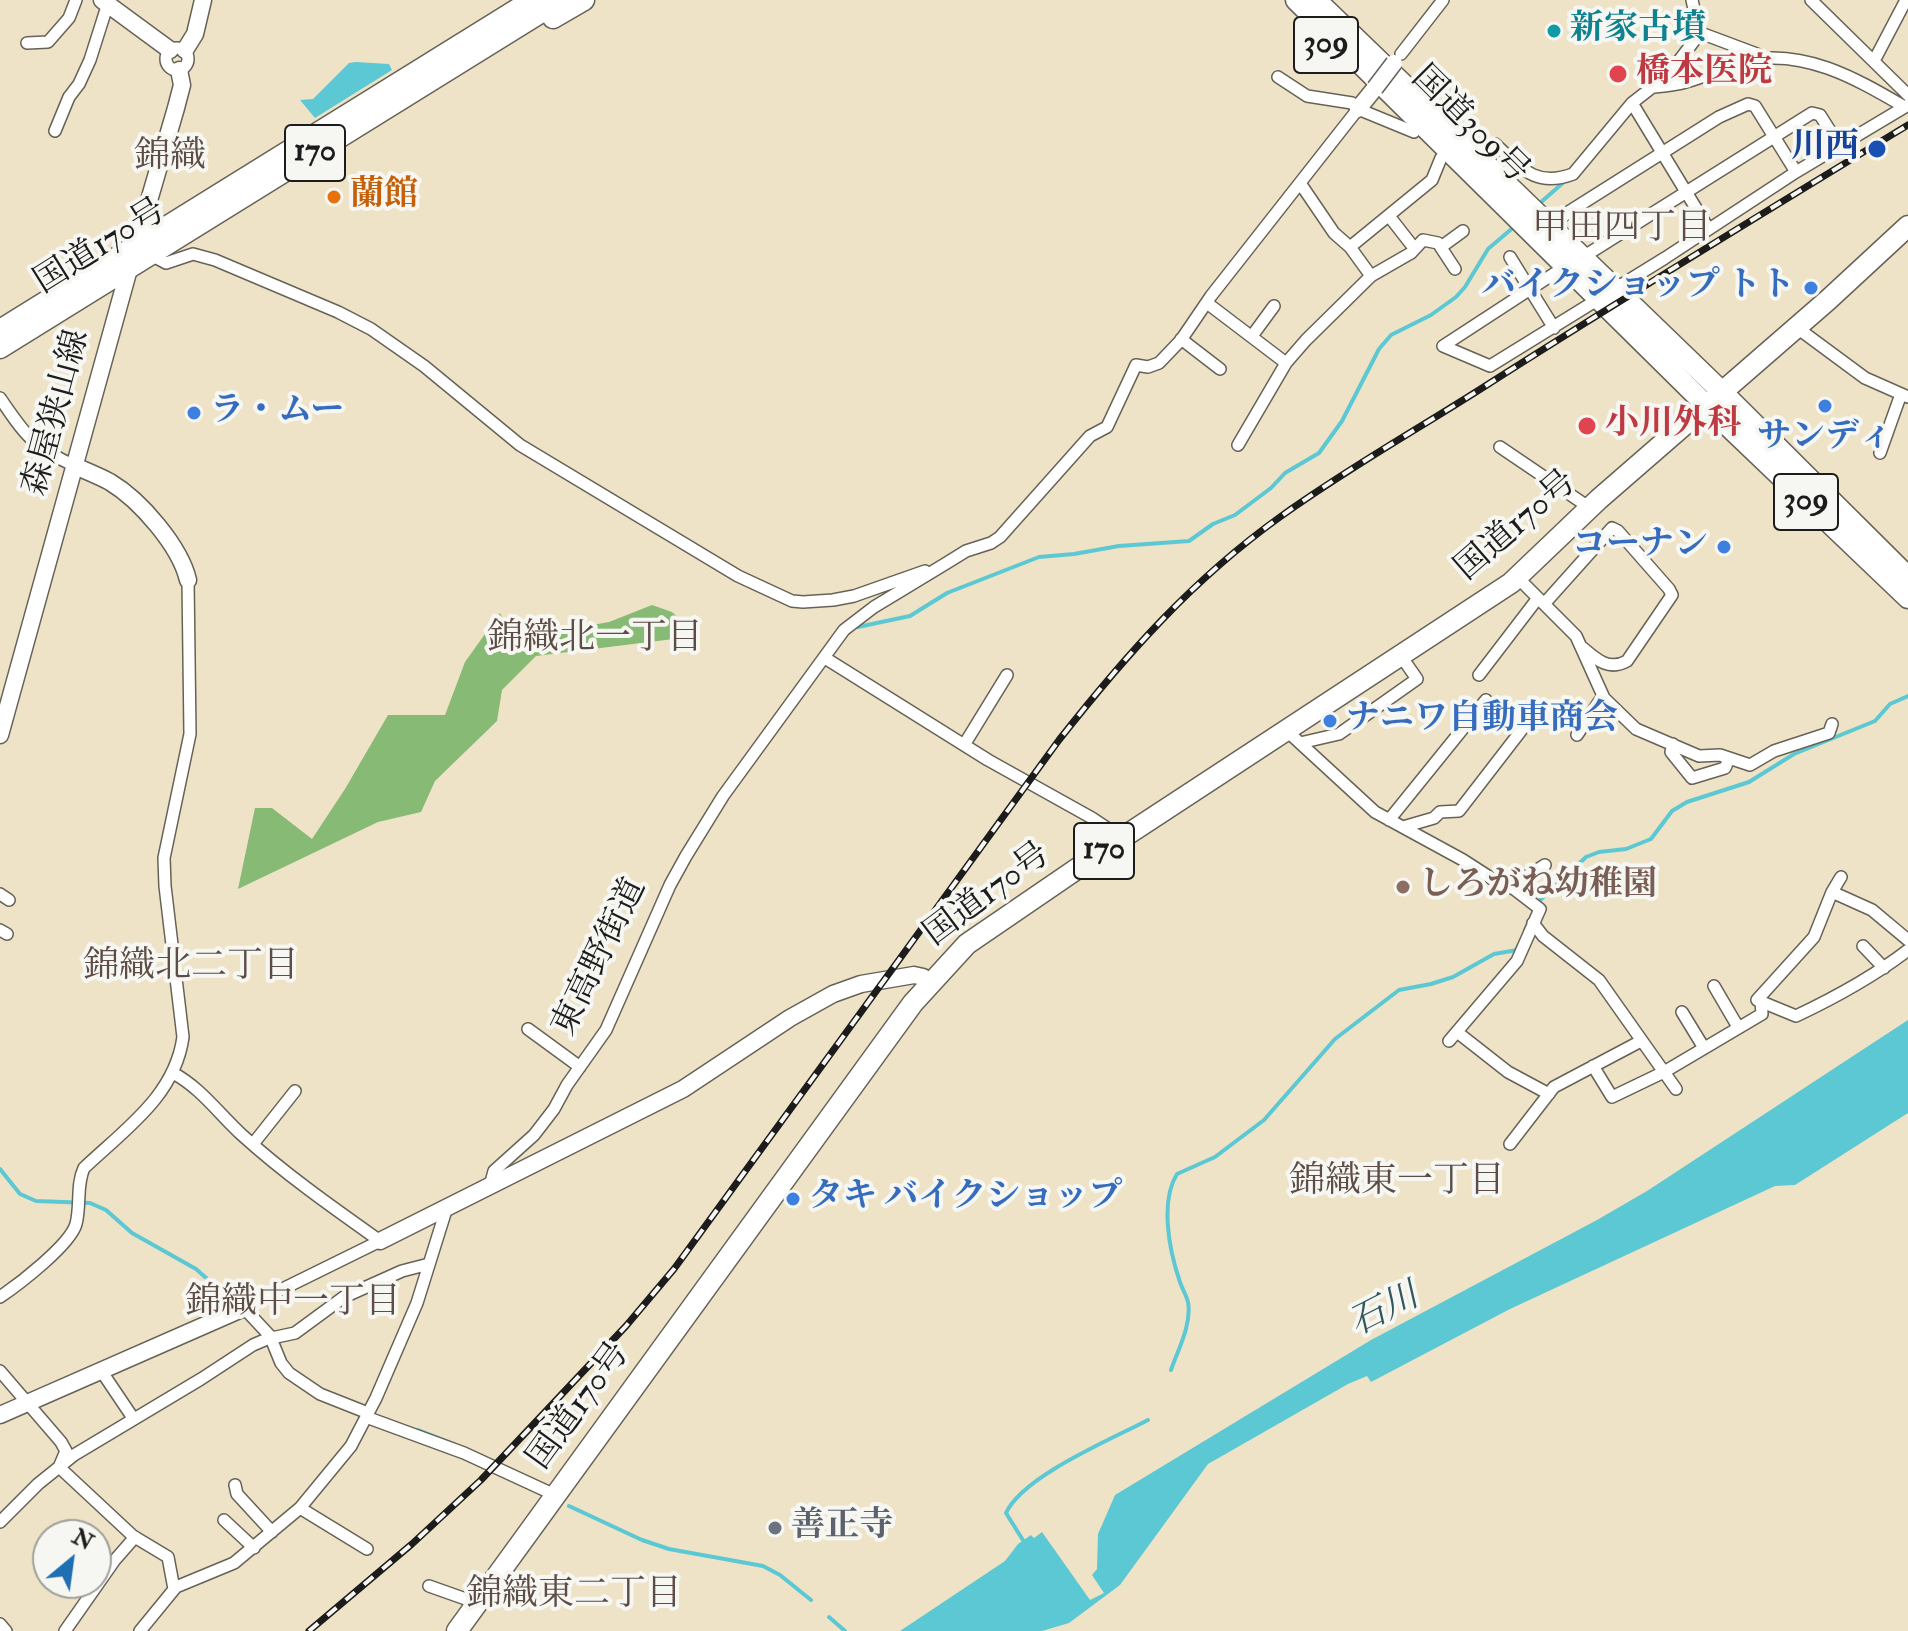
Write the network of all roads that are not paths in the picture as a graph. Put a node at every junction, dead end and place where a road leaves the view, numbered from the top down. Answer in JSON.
{"nodes":[{"id":1,"x":76,"y":0,"type":"edge"},
{"id":2,"x":203,"y":0,"type":"edge"},
{"id":3,"x":515,"y":0,"type":"edge"},
{"id":4,"x":532,"y":0,"type":"edge"},
{"id":5,"x":561,"y":0,"type":"edge"},
{"id":6,"x":584,"y":0,"type":"edge"},
{"id":7,"x":1280,"y":0,"type":"edge"},
{"id":8,"x":1296,"y":0,"type":"edge"},
{"id":9,"x":1316,"y":0,"type":"edge"},
{"id":10,"x":1333,"y":0,"type":"edge"},
{"id":11,"x":1443,"y":0,"type":"edge"},
{"id":12,"x":1692,"y":0,"type":"edge"},
{"id":13,"x":1811,"y":0,"type":"edge"},
{"id":14,"x":1906,"y":0,"type":"edge"},
{"id":15,"x":106,"y":2,"type":"edge"},
{"id":16,"x":1698,"y":32,"type":"junction"},
{"id":17,"x":501,"y":37,"type":"junction"},
{"id":18,"x":466,"y":41,"type":"junction"},
{"id":19,"x":27,"y":43,"type":"dead end"},
{"id":20,"x":177,"y":50,"type":"junction"},
{"id":21,"x":1766,"y":57,"type":"junction"},
{"id":22,"x":1397,"y":59,"type":"junction"},
{"id":23,"x":1874,"y":61,"type":"junction"},
{"id":24,"x":179,"y":70,"type":"junction"},
{"id":25,"x":1278,"y":77,"type":"dead end"},
{"id":26,"x":1651,"y":88,"type":"junction"},
{"id":27,"x":1374,"y":89,"type":"junction"},
{"id":28,"x":1906,"y":102,"type":"edge"},
{"id":29,"x":1632,"y":103,"type":"junction"},
{"id":30,"x":1358,"y":109,"type":"junction"},
{"id":31,"x":55,"y":131,"type":"dead end"},
{"id":32,"x":1414,"y":132,"type":"junction"},
{"id":33,"x":1774,"y":137,"type":"junction"},
{"id":34,"x":1839,"y":145,"type":"junction"},
{"id":35,"x":1483,"y":146,"type":"junction"},
{"id":36,"x":1663,"y":153,"type":"junction"},
{"id":37,"x":1441,"y":158,"type":"junction"},
{"id":38,"x":1796,"y":172,"type":"junction"},
{"id":39,"x":1300,"y":183,"type":"junction"},
{"id":40,"x":1686,"y":192,"type":"junction"},
{"id":41,"x":1389,"y":216,"type":"junction"},
{"id":42,"x":1559,"y":220,"type":"junction"},
{"id":43,"x":1908,"y":226,"type":"edge"},
{"id":44,"x":1708,"y":228,"type":"junction"},
{"id":45,"x":1463,"y":231,"type":"dead end"},
{"id":46,"x":1350,"y":247,"type":"junction"},
{"id":47,"x":1441,"y":247,"type":"junction"},
{"id":48,"x":1414,"y":248,"type":"junction"},
{"id":49,"x":143,"y":250,"type":"junction"},
{"id":50,"x":1510,"y":257,"type":"dead end"},
{"id":51,"x":1583,"y":257,"type":"junction"},
{"id":52,"x":129,"y":269,"type":"junction"},
{"id":53,"x":1455,"y":269,"type":"dead end"},
{"id":54,"x":1555,"y":273,"type":"junction"},
{"id":55,"x":1371,"y":276,"type":"junction"},
{"id":56,"x":1531,"y":290,"type":"junction"},
{"id":57,"x":1600,"y":297,"type":"junction"},
{"id":58,"x":1207,"y":303,"type":"junction"},
{"id":59,"x":1274,"y":306,"type":"dead end"},
{"id":60,"x":1796,"y":327,"type":"junction"},
{"id":61,"x":1554,"y":328,"type":"junction"},
{"id":62,"x":0,"y":330,"type":"edge"},
{"id":63,"x":1252,"y":336,"type":"junction"},
{"id":64,"x":1181,"y":339,"type":"junction"},
{"id":65,"x":0,"y":348,"type":"edge"},
{"id":66,"x":1286,"y":363,"type":"junction"},
{"id":67,"x":1220,"y":369,"type":"dead end"},
{"id":68,"x":1904,"y":396,"type":"edge"},
{"id":69,"x":0,"y":398,"type":"edge"},
{"id":70,"x":1713,"y":398,"type":"junction"},
{"id":71,"x":1238,"y":445,"type":"dead end"},
{"id":72,"x":1500,"y":447,"type":"dead end"},
{"id":73,"x":1880,"y":453,"type":"dead end"},
{"id":74,"x":75,"y":466,"type":"junction"},
{"id":75,"x":1590,"y":508,"type":"junction"},
{"id":76,"x":938,"y":569,"type":"junction"},
{"id":77,"x":1517,"y":577,"type":"junction"},
{"id":78,"x":1908,"y":577,"type":"edge"},
{"id":79,"x":188,"y":580,"type":"joint"},
{"id":80,"x":1908,"y":598,"type":"edge"},
{"id":81,"x":1541,"y":601,"type":"junction"},
{"id":82,"x":1580,"y":645,"type":"junction"},
{"id":83,"x":1401,"y":656,"type":"junction"},
{"id":84,"x":825,"y":658,"type":"junction"},
{"id":85,"x":1007,"y":675,"type":"dead end"},
{"id":86,"x":1479,"y":675,"type":"dead end"},
{"id":87,"x":1603,"y":696,"type":"junction"},
{"id":88,"x":1486,"y":700,"type":"dead end"},
{"id":89,"x":1527,"y":723,"type":"dead end"},
{"id":90,"x":1832,"y":724,"type":"dead end"},
{"id":91,"x":0,"y":735,"type":"edge"},
{"id":92,"x":1577,"y":735,"type":"dead end"},
{"id":93,"x":1294,"y":737,"type":"junction"},
{"id":94,"x":1673,"y":744,"type":"junction"},
{"id":95,"x":964,"y":745,"type":"junction"},
{"id":96,"x":1729,"y":759,"type":"junction"},
{"id":97,"x":1389,"y":820,"type":"junction"},
{"id":98,"x":1403,"y":827,"type":"junction"},
{"id":99,"x":1122,"y":838,"type":"junction"},
{"id":100,"x":1545,"y":865,"type":"dead end"},
{"id":101,"x":1841,"y":877,"type":"dead end"},
{"id":102,"x":1510,"y":887,"type":"junction"},
{"id":103,"x":1832,"y":892,"type":"junction"},
{"id":104,"x":1533,"y":923,"type":"junction"},
{"id":105,"x":1908,"y":940,"type":"edge"},
{"id":106,"x":1863,"y":946,"type":"dead end"},
{"id":107,"x":1908,"y":950,"type":"edge"},
{"id":108,"x":1884,"y":968,"type":"junction"},
{"id":109,"x":930,"y":983,"type":"junction"},
{"id":110,"x":1714,"y":986,"type":"dead end"},
{"id":111,"x":1761,"y":1002,"type":"junction"},
{"id":112,"x":1682,"y":1012,"type":"dead end"},
{"id":113,"x":1738,"y":1027,"type":"junction"},
{"id":114,"x":528,"y":1029,"type":"dead end"},
{"id":115,"x":1641,"y":1041,"type":"junction"},
{"id":116,"x":1704,"y":1048,"type":"junction"},
{"id":117,"x":1593,"y":1066,"type":"junction"},
{"id":118,"x":580,"y":1067,"type":"junction"},
{"id":119,"x":1664,"y":1072,"type":"junction"},
{"id":120,"x":173,"y":1073,"type":"junction"},
{"id":121,"x":1676,"y":1089,"type":"dead end"},
{"id":122,"x":295,"y":1091,"type":"dead end"},
{"id":123,"x":1549,"y":1094,"type":"junction"},
{"id":124,"x":253,"y":1144,"type":"junction"},
{"id":125,"x":1510,"y":1144,"type":"dead end"},
{"id":126,"x":490,"y":1186,"type":"junction"},
{"id":127,"x":447,"y":1207,"type":"junction"},
{"id":128,"x":380,"y":1241,"type":"junction"},
{"id":129,"x":429,"y":1264,"type":"junction"},
{"id":130,"x":0,"y":1297,"type":"edge"},
{"id":131,"x":244,"y":1308,"type":"junction"},
{"id":132,"x":271,"y":1338,"type":"junction"},
{"id":133,"x":0,"y":1371,"type":"edge"},
{"id":134,"x":102,"y":1372,"type":"junction"},
{"id":135,"x":27,"y":1403,"type":"junction"},
{"id":136,"x":0,"y":1415,"type":"edge"},
{"id":137,"x":367,"y":1415,"type":"junction"},
{"id":138,"x":133,"y":1418,"type":"junction"},
{"id":139,"x":59,"y":1467,"type":"junction"},
{"id":140,"x":235,"y":1485,"type":"dead end"},
{"id":141,"x":555,"y":1495,"type":"junction"},
{"id":142,"x":300,"y":1508,"type":"junction"},
{"id":143,"x":224,"y":1520,"type":"dead end"},
{"id":144,"x":0,"y":1522,"type":"edge"},
{"id":145,"x":272,"y":1532,"type":"junction"},
{"id":146,"x":135,"y":1537,"type":"junction"},
{"id":147,"x":254,"y":1548,"type":"junction"},
{"id":148,"x":367,"y":1549,"type":"dead end"},
{"id":149,"x":429,"y":1586,"type":"dead end"},
{"id":150,"x":174,"y":1589,"type":"junction"},
{"id":151,"x":477,"y":1603,"type":"junction"},
{"id":152,"x":0,"y":1624,"type":"edge"},
{"id":153,"x":6,"y":1631,"type":"edge"},
{"id":154,"x":65,"y":1631,"type":"edge"},
{"id":155,"x":140,"y":1631,"type":"edge"},
{"id":156,"x":457,"y":1631,"type":"edge"}],
"edges":[{"from":1,"to":19,"type":"street"},
{"from":2,"to":20,"type":"street"},
{"from":3,"to":18,"type":"highway"},
{"from":4,"to":18,"type":"highway","name":"国道170号","number":"170"},
{"from":5,"to":17,"type":"highway","name":"国道170号","number":"170"},
{"from":6,"to":17,"type":"highway"},
{"from":7,"to":27,"type":"highway","number":"309"},
{"from":8,"to":57,"type":"highway","name":"国道309号","number":"309"},
{"from":9,"to":51,"type":"highway","name":"国道309号","number":"309"},
{"from":10,"to":22,"type":"highway","number":"309"},
{"from":11,"to":22,"type":"street"},
{"from":12,"to":16,"type":"street"},
{"from":13,"to":23,"type":"street"},
{"from":14,"to":23,"type":"street"},
{"from":15,"to":20,"type":"street"},
{"from":15,"to":31,"type":"street"},
{"from":16,"to":21,"type":"street"},
{"from":16,"to":26,"type":"street"},
{"from":17,"to":49,"type":"highway","name":"国道170号","number":"170"},
{"from":18,"to":49,"type":"highway","name":"国道170号","number":"170"},
{"from":20,"to":24,"type":"street"},
{"from":20,"to":24,"type":"street"},
{"from":21,"to":26,"type":"street"},
{"from":21,"to":28,"type":"street"},
{"from":22,"to":27,"type":"street","bridge":true},
{"from":22,"to":35,"type":"highway","number":"309"},
{"from":23,"to":28,"type":"street"},
{"from":24,"to":49,"type":"street"},
{"from":25,"to":30,"type":"street"},
{"from":26,"to":29,"type":"street"},
{"from":27,"to":30,"type":"street"},
{"from":27,"to":32,"type":"highway","number":"309"},
{"from":28,"to":34,"type":"street"},
{"from":29,"to":35,"type":"street"},
{"from":29,"to":36,"type":"street"},
{"from":30,"to":32,"type":"street"},
{"from":30,"to":39,"type":"street"},
{"from":32,"to":37,"type":"highway","number":"309"},
{"from":33,"to":34,"type":"street"},
{"from":33,"to":36,"type":"street"},
{"from":33,"to":38,"type":"street"},
{"from":33,"to":40,"type":"street"},
{"from":34,"to":38,"type":"street"},
{"from":35,"to":42,"type":"highway","number":"309"},
{"from":36,"to":40,"type":"street"},
{"from":36,"to":42,"type":"street"},
{"from":37,"to":41,"type":"street"},
{"from":37,"to":54,"type":"highway","number":"309"},
{"from":38,"to":44,"type":"street"},
{"from":39,"to":46,"type":"street"},
{"from":39,"to":58,"type":"street"},
{"from":40,"to":44,"type":"street"},
{"from":40,"to":51,"type":"street"},
{"from":41,"to":46,"type":"street"},
{"from":41,"to":48,"type":"street"},
{"from":42,"to":51,"type":"highway","number":"309"},
{"from":43,"to":60,"type":"highway","name":"国道170号","number":"170"},
{"from":44,"to":57,"type":"street"},
{"from":45,"to":47,"type":"street"},
{"from":46,"to":55,"type":"street"},
{"from":47,"to":48,"type":"street"},
{"from":47,"to":53,"type":"street"},
{"from":48,"to":55,"type":"street"},
{"from":49,"to":52,"type":"highway","name":"国道170号","number":"170"},
{"from":49,"to":62,"type":"highway","name":"国道170号","number":"170"},
{"from":49,"to":76,"type":"street"},
{"from":50,"to":56,"type":"street"},
{"from":51,"to":57,"type":"highway","name":"国道309号","number":"309"},
{"from":52,"to":65,"type":"highway","name":"国道170号","number":"170"},
{"from":52,"to":74,"type":"street","name":"森屋狭山線"},
{"from":54,"to":56,"type":"street"},
{"from":54,"to":57,"type":"highway","number":"309"},
{"from":55,"to":66,"type":"street"},
{"from":56,"to":61,"type":"street"},
{"from":56,"to":61,"type":"street"},
{"from":57,"to":61,"type":"street"},
{"from":57,"to":70,"type":"highway","name":"国道309号","number":"309"},
{"from":57,"to":70,"type":"highway","name":"国道309号","number":"309"},
{"from":58,"to":63,"type":"street"},
{"from":58,"to":64,"type":"street"},
{"from":59,"to":63,"type":"street"},
{"from":60,"to":68,"type":"street"},
{"from":60,"to":70,"type":"highway","name":"国道170号","number":"170"},
{"from":63,"to":66,"type":"street"},
{"from":64,"to":67,"type":"street"},
{"from":64,"to":76,"type":"street"},
{"from":66,"to":71,"type":"street"},
{"from":68,"to":73,"type":"street"},
{"from":69,"to":74,"type":"street"},
{"from":70,"to":75,"type":"highway","name":"国道170号","number":"170"},
{"from":70,"to":78,"type":"highway","name":"国道309号","number":"309"},
{"from":70,"to":80,"type":"highway","name":"国道309号","number":"309"},
{"from":72,"to":75,"type":"street"},
{"from":74,"to":79,"type":"street"},
{"from":74,"to":91,"type":"street","name":"森屋狭山線"},
{"from":75,"to":77,"type":"highway","name":"国道170号","number":"170"},
{"from":76,"to":84,"type":"street","name":"東高野街道"},
{"from":77,"to":81,"type":"street"},
{"from":77,"to":83,"type":"highway","name":"国道170号","number":"170"},
{"from":79,"to":120,"type":"street"},
{"from":81,"to":82,"type":"street"},
{"from":81,"to":82,"type":"street"},
{"from":81,"to":86,"type":"street"},
{"from":82,"to":87,"type":"street"},
{"from":83,"to":93,"type":"highway","name":"国道170号","number":"170"},
{"from":83,"to":93,"type":"street"},
{"from":84,"to":95,"type":"street"},
{"from":84,"to":118,"type":"street","name":"東高野街道"},
{"from":85,"to":95,"type":"street"},
{"from":87,"to":92,"type":"street"},
{"from":87,"to":94,"type":"street"},
{"from":88,"to":97,"type":"street"},
{"from":89,"to":98,"type":"street"},
{"from":90,"to":96,"type":"street"},
{"from":93,"to":97,"type":"street"},
{"from":93,"to":99,"type":"highway","name":"国道170号","number":"170"},
{"from":94,"to":96,"type":"street"},
{"from":94,"to":96,"type":"street"},
{"from":95,"to":99,"type":"street"},
{"from":97,"to":98,"type":"street"},
{"from":98,"to":102,"type":"street"},
{"from":99,"to":109,"type":"highway","name":"国道170号","number":"170"},
{"from":100,"to":102,"type":"street"},
{"from":101,"to":103,"type":"street"},
{"from":102,"to":104,"type":"street"},
{"from":103,"to":105,"type":"street"},
{"from":103,"to":111,"type":"street"},
{"from":104,"to":115,"type":"street"},
{"from":104,"to":123,"type":"street"},
{"from":106,"to":108,"type":"street"},
{"from":107,"to":108,"type":"street"},
{"from":108,"to":111,"type":"street"},
{"from":109,"to":126,"type":"street"},
{"from":109,"to":141,"type":"highway","name":"国道170号","number":"170"},
{"from":110,"to":113,"type":"street"},
{"from":111,"to":113,"type":"street"},
{"from":112,"to":116,"type":"street"},
{"from":113,"to":116,"type":"street"},
{"from":114,"to":118,"type":"street"},
{"from":115,"to":117,"type":"street"},
{"from":115,"to":119,"type":"street"},
{"from":116,"to":119,"type":"street"},
{"from":117,"to":119,"type":"street"},
{"from":117,"to":123,"type":"street"},
{"from":118,"to":126,"type":"street","name":"東高野街道"},
{"from":119,"to":121,"type":"street"},
{"from":120,"to":124,"type":"street"},
{"from":120,"to":130,"type":"street"},
{"from":122,"to":124,"type":"street"},
{"from":123,"to":125,"type":"street"},
{"from":124,"to":128,"type":"street"},
{"from":126,"to":127,"type":"street","name":"東高野街道"},
{"from":127,"to":128,"type":"street","name":"東高野街道"},
{"from":127,"to":129,"type":"street"},
{"from":128,"to":131,"type":"street"},
{"from":129,"to":132,"type":"street"},
{"from":129,"to":137,"type":"street"},
{"from":131,"to":132,"type":"street"},
{"from":131,"to":134,"type":"street"},
{"from":132,"to":137,"type":"street"},
{"from":132,"to":138,"type":"street"},
{"from":133,"to":135,"type":"street"},
{"from":134,"to":135,"type":"street"},
{"from":134,"to":138,"type":"street"},
{"from":135,"to":136,"type":"street"},
{"from":135,"to":139,"type":"street"},
{"from":137,"to":141,"type":"street"},
{"from":137,"to":142,"type":"street"},
{"from":138,"to":139,"type":"street"},
{"from":139,"to":144,"type":"street"},
{"from":139,"to":146,"type":"street"},
{"from":140,"to":145,"type":"street"},
{"from":141,"to":151,"type":"highway","name":"国道170号","number":"170"},
{"from":142,"to":145,"type":"street"},
{"from":142,"to":148,"type":"street"},
{"from":143,"to":147,"type":"street"},
{"from":145,"to":147,"type":"street"},
{"from":146,"to":150,"type":"street"},
{"from":146,"to":154,"type":"street"},
{"from":147,"to":150,"type":"street"},
{"from":149,"to":151,"type":"street"},
{"from":150,"to":155,"type":"street"},
{"from":151,"to":156,"type":"highway","name":"国道170号","number":"170"},
{"from":152,"to":153,"type":"street"}]}
